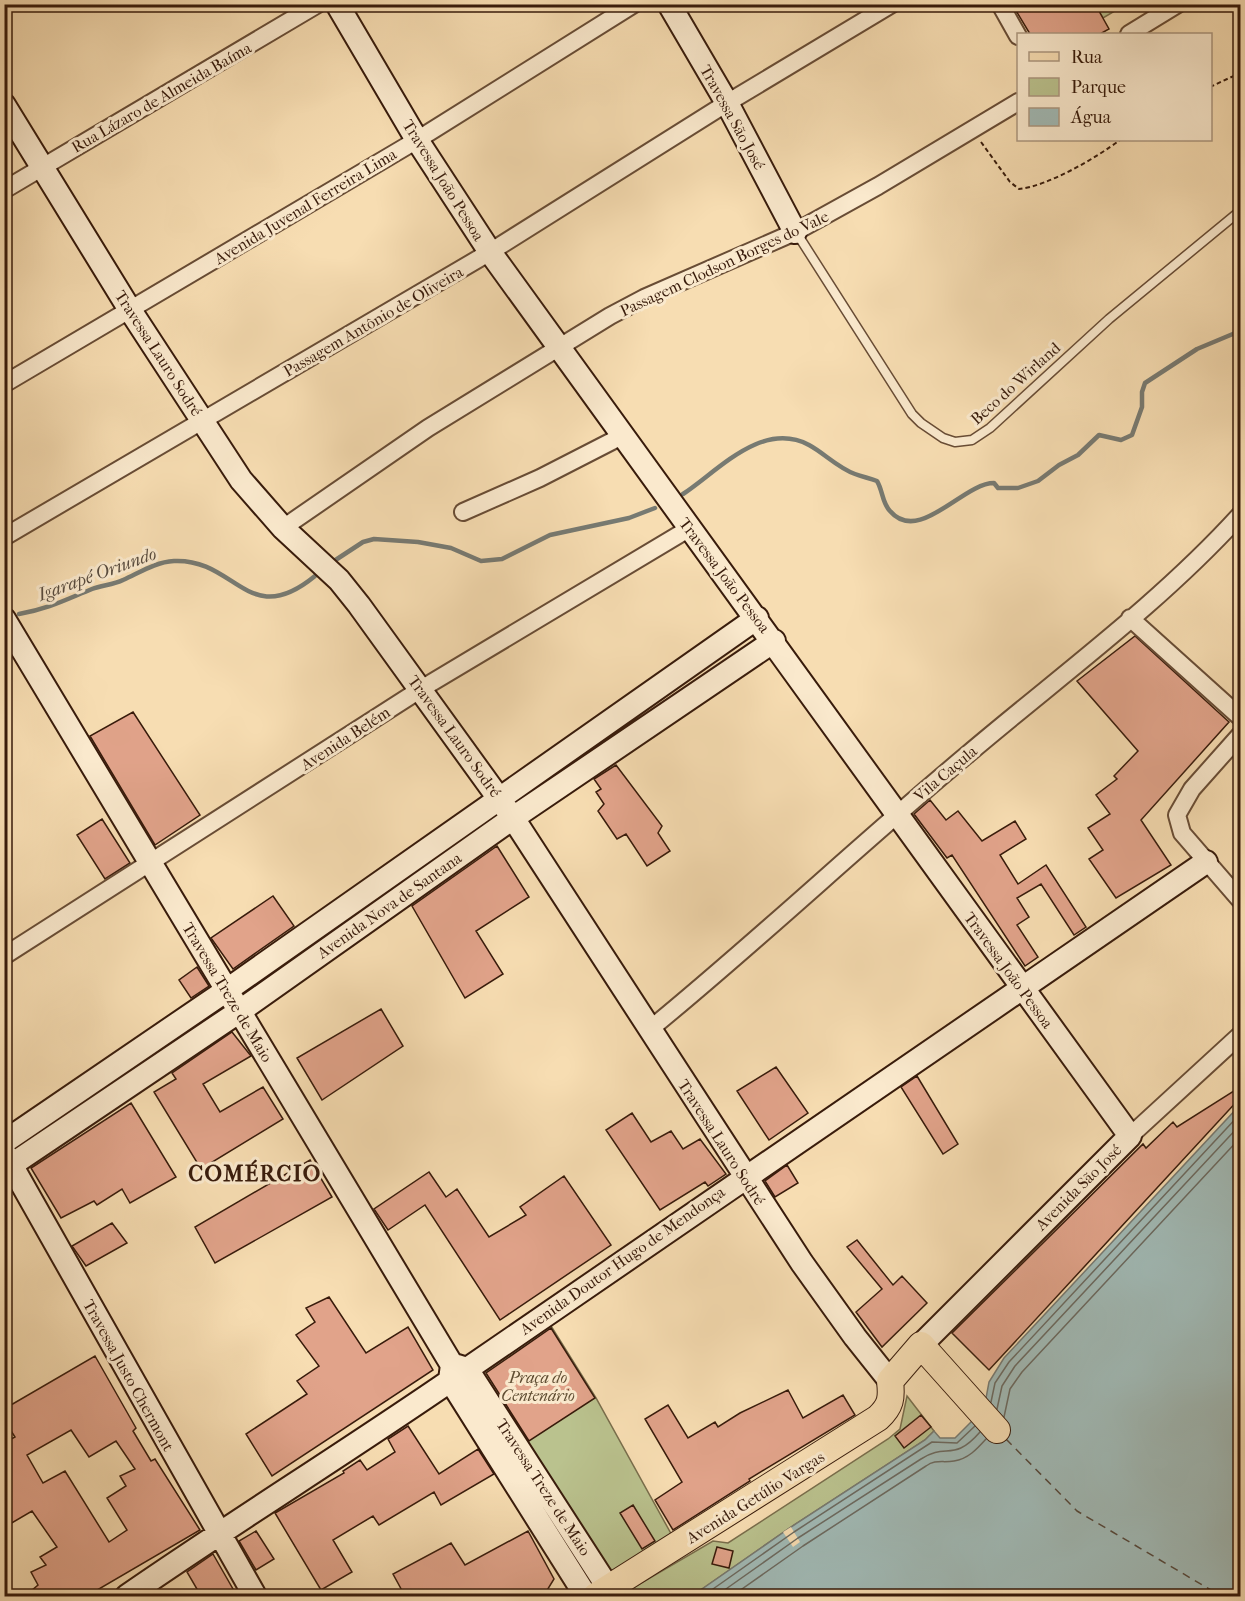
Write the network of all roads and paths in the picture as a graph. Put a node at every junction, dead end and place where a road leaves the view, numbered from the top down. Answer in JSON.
{"nodes":[{"id":1,"x":318,"y":4,"type":"edge"},
{"id":2,"x":337,"y":4,"type":"edge"},
{"id":3,"x":634,"y":4,"type":"edge"},
{"id":4,"x":669,"y":4,"type":"edge"},
{"id":5,"x":892,"y":4,"type":"edge"},
{"id":6,"x":1000,"y":4,"type":"edge"},
{"id":7,"x":1178,"y":4,"type":"edge"},
{"id":8,"x":1131,"y":33,"type":"edge"},
{"id":9,"x":1017,"y":34,"type":"edge"},
{"id":10,"x":1240,"y":73,"type":"edge"},
{"id":11,"x":1212,"y":86,"type":"edge"},
{"id":12,"x":727,"y":103,"type":"junction"},
{"id":13,"x":1017,"y":103,"type":"edge"},
{"id":14,"x":4,"y":105,"type":"edge"},
{"id":15,"x":973,"y":130,"type":"junction"},
{"id":16,"x":417,"y":140,"type":"junction"},
{"id":17,"x":1118,"y":141,"type":"edge"},
{"id":18,"x":43,"y":166,"type":"junction"},
{"id":19,"x":4,"y":190,"type":"edge"},
{"id":20,"x":1240,"y":210,"type":"edge"},
{"id":21,"x":795,"y":232,"type":"junction"},
{"id":22,"x":490,"y":252,"type":"junction"},
{"id":23,"x":130,"y":310,"type":"junction"},
{"id":24,"x":559,"y":348,"type":"junction"},
{"id":25,"x":4,"y":384,"type":"edge"},
{"id":26,"x":202,"y":421,"type":"junction"},
{"id":27,"x":622,"y":436,"type":"junction"},
{"id":28,"x":463,"y":512,"type":"dead end"},
{"id":29,"x":1240,"y":515,"type":"edge"},
{"id":30,"x":282,"y":528,"type":"junction"},
{"id":31,"x":690,"y":528,"type":"junction"},
{"id":32,"x":4,"y":537,"type":"edge"},
{"id":33,"x":757,"y":618,"type":"junction"},
{"id":34,"x":1130,"y":618,"type":"junction"},
{"id":35,"x":4,"y":619,"type":"edge"},
{"id":36,"x":774,"y":641,"type":"junction"},
{"id":37,"x":421,"y":689,"type":"junction"},
{"id":38,"x":1240,"y":717,"type":"edge"},
{"id":39,"x":602,"y":727,"type":"junction"},
{"id":40,"x":1240,"y":735,"type":"edge"},
{"id":41,"x":616,"y":748,"type":"junction"},
{"id":42,"x":498,"y":797,"type":"junction"},
{"id":43,"x":898,"y":813,"type":"junction"},
{"id":44,"x":513,"y":818,"type":"junction"},
{"id":45,"x":1206,"y":862,"type":"junction"},
{"id":46,"x":150,"y":863,"type":"junction"},
{"id":47,"x":1240,"y":900,"type":"edge"},
{"id":48,"x":351,"y":902,"type":"junction"},
{"id":49,"x":365,"y":922,"type":"junction"},
{"id":50,"x":302,"y":937,"type":"junction"},
{"id":51,"x":4,"y":956,"type":"edge"},
{"id":52,"x":316,"y":956,"type":"junction"},
{"id":53,"x":1022,"y":987,"type":"junction"},
{"id":54,"x":227,"y":990,"type":"junction"},
{"id":55,"x":240,"y":1011,"type":"junction"},
{"id":56,"x":650,"y":1030,"type":"junction"},
{"id":57,"x":1240,"y":1035,"type":"edge"},
{"id":58,"x":1130,"y":1136,"type":"junction"},
{"id":59,"x":4,"y":1142,"type":"edge"},
{"id":60,"x":7,"y":1163,"type":"edge"},
{"id":61,"x":744,"y":1176,"type":"junction"},
{"id":62,"x":921,"y":1346,"type":"junction"},
{"id":63,"x":457,"y":1371,"type":"junction"},
{"id":64,"x":890,"y":1381,"type":"junction"},
{"id":65,"x":997,"y":1430,"type":"dead end"},
{"id":66,"x":218,"y":1533,"type":"junction"},
{"id":67,"x":597,"y":1594,"type":"edge"},
{"id":68,"x":127,"y":1596,"type":"edge"},
{"id":69,"x":255,"y":1596,"type":"edge"}],
"edges":[{"from":1,"to":18,"type":"street","name":"Rua Lázaro de Almeida Baíma"},
{"from":2,"to":16,"type":"street","name":"Travessa João Pessoa"},
{"from":3,"to":16,"type":"street","name":"Avenida Juvenal Ferreira Lima"},
{"from":4,"to":12,"type":"street","name":"Travessa São José"},
{"from":5,"to":12,"type":"street","name":"Passagem Antônio de Oliveira"},
{"from":6,"to":9,"type":"street"},
{"from":7,"to":8,"type":"street"},
{"from":10,"to":11,"type":"path"},
{"from":12,"to":21,"type":"street","name":"Travessa São José"},
{"from":12,"to":22,"type":"street","name":"Passagem Antônio de Oliveira"},
{"from":13,"to":15,"type":"street","name":"Passagem Clodson Borges do Vale"},
{"from":14,"to":18,"type":"street","name":"Travessa Lauro Sodré"},
{"from":15,"to":17,"type":"path"},
{"from":15,"to":21,"type":"street","name":"Passagem Clodson Borges do Vale"},
{"from":16,"to":22,"type":"street","name":"Travessa João Pessoa"},
{"from":16,"to":23,"type":"street","name":"Avenida Juvenal Ferreira Lima"},
{"from":18,"to":19,"type":"street","name":"Rua Lázaro de Almeida Baíma"},
{"from":18,"to":23,"type":"street","name":"Travessa Lauro Sodré"},
{"from":20,"to":21,"type":"lane","name":"Beco do Wirland"},
{"from":21,"to":24,"type":"street","name":"Passagem Clodson Borges do Vale"},
{"from":22,"to":24,"type":"street","name":"Travessa João Pessoa"},
{"from":22,"to":26,"type":"street","name":"Passagem Antônio de Oliveira"},
{"from":23,"to":25,"type":"street","name":"Avenida Juvenal Ferreira Lima"},
{"from":23,"to":26,"type":"street","name":"Travessa Lauro Sodré"},
{"from":24,"to":27,"type":"street","name":"Travessa João Pessoa"},
{"from":24,"to":30,"type":"street","name":"Passagem Clodson Borges do Vale"},
{"from":26,"to":30,"type":"street","name":"Travessa Lauro Sodré"},
{"from":26,"to":32,"type":"street","name":"Passagem Antônio de Oliveira"},
{"from":27,"to":28,"type":"street"},
{"from":27,"to":31,"type":"street","name":"Travessa João Pessoa"},
{"from":29,"to":34,"type":"street","name":"Vila Caçula"},
{"from":30,"to":37,"type":"street","name":"Travessa Lauro Sodré"},
{"from":31,"to":33,"type":"street","name":"Travessa João Pessoa"},
{"from":31,"to":37,"type":"street","name":"Avenida Belém"},
{"from":33,"to":36,"type":"street","name":"Travessa João Pessoa"},
{"from":33,"to":39,"type":"street","name":"Avenida Nova de Santana"},
{"from":34,"to":38,"type":"street"},
{"from":34,"to":43,"type":"street","name":"Vila Caçula"},
{"from":35,"to":46,"type":"street","name":"Travessa Treze de Maio"},
{"from":36,"to":41,"type":"street","name":"Avenida Nova de Santana"},
{"from":36,"to":43,"type":"street","name":"Travessa João Pessoa"},
{"from":37,"to":42,"type":"street","name":"Travessa Lauro Sodré"},
{"from":37,"to":46,"type":"street","name":"Avenida Belém"},
{"from":39,"to":41,"type":"street"},
{"from":39,"to":42,"type":"street","name":"Avenida Nova de Santana"},
{"from":40,"to":45,"type":"street"},
{"from":41,"to":44,"type":"street","name":"Avenida Nova de Santana"},
{"from":42,"to":44,"type":"street","name":"Travessa Lauro Sodré"},
{"from":42,"to":48,"type":"street","name":"Avenida Nova de Santana"},
{"from":43,"to":53,"type":"street","name":"Travessa João Pessoa"},
{"from":43,"to":56,"type":"street","name":"Vila Caçula"},
{"from":44,"to":49,"type":"street","name":"Avenida Nova de Santana"},
{"from":44,"to":56,"type":"street","name":"Travessa Lauro Sodré"},
{"from":45,"to":47,"type":"street"},
{"from":45,"to":53,"type":"street","name":"Avenida Doutor Hugo de Mendonça"},
{"from":46,"to":51,"type":"street","name":"Avenida Belém"},
{"from":46,"to":54,"type":"street","name":"Travessa Treze de Maio"},
{"from":48,"to":49,"type":"street"},
{"from":48,"to":50,"type":"street","name":"Avenida Nova de Santana"},
{"from":49,"to":52,"type":"street","name":"Avenida Nova de Santana"},
{"from":50,"to":52,"type":"street"},
{"from":50,"to":54,"type":"street","name":"Avenida Nova de Santana"},
{"from":52,"to":55,"type":"street","name":"Avenida Nova de Santana"},
{"from":53,"to":58,"type":"street","name":"Travessa João Pessoa"},
{"from":53,"to":61,"type":"street","name":"Avenida Doutor Hugo de Mendonça"},
{"from":54,"to":55,"type":"street","name":"Travessa Treze de Maio"},
{"from":54,"to":59,"type":"street","name":"Avenida Nova de Santana"},
{"from":55,"to":60,"type":"street","name":"Avenida Nova de Santana"},
{"from":55,"to":63,"type":"street","name":"Travessa Treze de Maio"},
{"from":56,"to":61,"type":"street","name":"Travessa Lauro Sodré"},
{"from":57,"to":58,"type":"street","name":"Avenida São José"},
{"from":58,"to":62,"type":"street","name":"Avenida São José"},
{"from":60,"to":66,"type":"street","name":"Travessa Justo Chermont"},
{"from":61,"to":63,"type":"street","name":"Avenida Doutor Hugo de Mendonça"},
{"from":61,"to":64,"type":"street","name":"Travessa Lauro Sodré"},
{"from":62,"to":64,"type":"main road"},
{"from":62,"to":65,"type":"main road"},
{"from":63,"to":66,"type":"street","name":"Avenida Doutor Hugo de Mendonça"},
{"from":63,"to":67,"type":"street","name":"Travessa Treze de Maio"},
{"from":64,"to":67,"type":"main road","name":"Avenida Getúlio Vargas"},
{"from":66,"to":68,"type":"street","name":"Avenida Doutor Hugo de Mendonça"},
{"from":66,"to":69,"type":"street","name":"Travessa Justo Chermont"}]}
